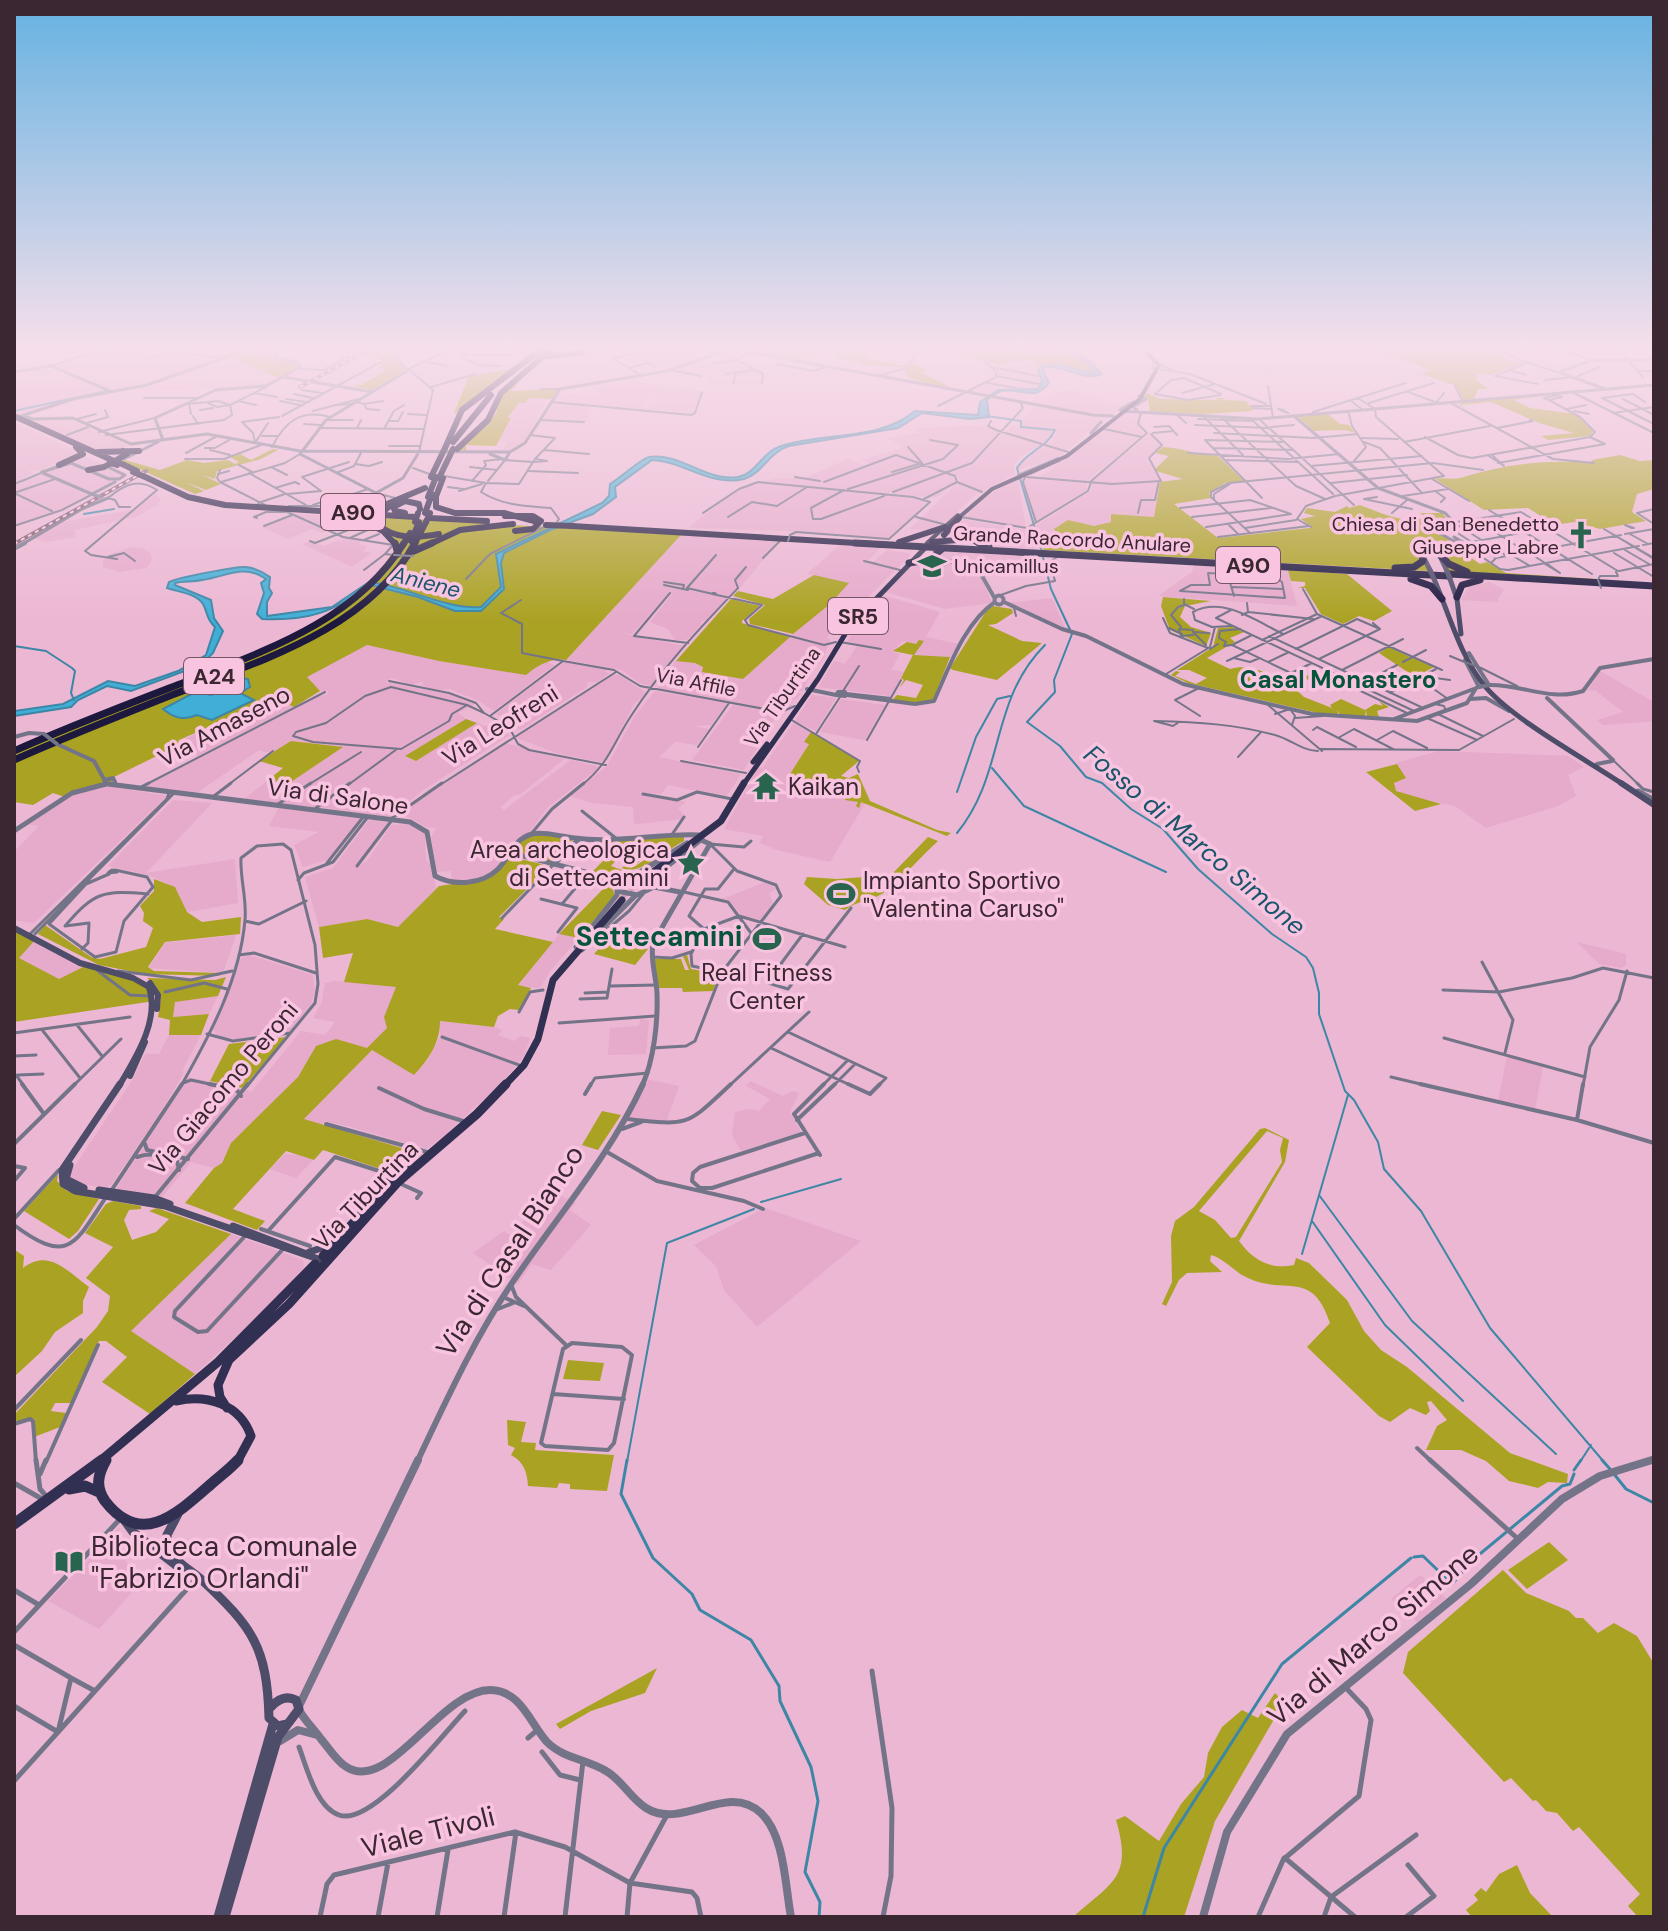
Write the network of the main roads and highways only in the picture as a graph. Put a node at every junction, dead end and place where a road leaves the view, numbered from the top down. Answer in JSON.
{"nodes":[{"id":1,"x":65,"y":441,"type":"edge"},
{"id":2,"x":71,"y":441,"type":"edge"},
{"id":3,"x":453,"y":441,"type":"edge"},
{"id":4,"x":457,"y":441,"type":"edge"},
{"id":5,"x":461,"y":441,"type":"edge"},
{"id":6,"x":1083,"y":441,"type":"edge"},
{"id":7,"x":73,"y":445,"type":"junction"},
{"id":8,"x":84,"y":447,"type":"junction"},
{"id":9,"x":451,"y":449,"type":"junction"},
{"id":10,"x":119,"y":451,"type":"junction"},
{"id":11,"x":139,"y":451,"type":"road end"},
{"id":12,"x":103,"y":459,"type":"junction"},
{"id":13,"x":113,"y":463,"type":"junction"},
{"id":14,"x":76,"y":464,"type":"road end"},
{"id":15,"x":58,"y":465,"type":"road end"},
{"id":16,"x":88,"y":470,"type":"road end"},
{"id":17,"x":98,"y":475,"type":"road end"},
{"id":18,"x":1024,"y":475,"type":"junction"},
{"id":19,"x":436,"y":478,"type":"junction"},
{"id":20,"x":425,"y":488,"type":"junction"},
{"id":21,"x":436,"y":496,"type":"junction"},
{"id":22,"x":288,"y":510,"type":"junction"},
{"id":23,"x":486,"y":513,"type":"junction"},
{"id":24,"x":336,"y":515,"type":"junction"},
{"id":25,"x":422,"y":517,"type":"junction"},
{"id":26,"x":449,"y":517,"type":"junction"},
{"id":27,"x":959,"y":517,"type":"junction"},
{"id":28,"x":522,"y":523,"type":"junction"},
{"id":29,"x":544,"y":524,"type":"junction"},
{"id":30,"x":947,"y":526,"type":"junction"},
{"id":31,"x":514,"y":527,"type":"junction"},
{"id":32,"x":916,"y":534,"type":"junction"},
{"id":33,"x":441,"y":535,"type":"junction"},
{"id":34,"x":789,"y":538,"type":"junction"},
{"id":35,"x":962,"y":542,"type":"junction"},
{"id":36,"x":864,"y":543,"type":"junction"},
{"id":37,"x":893,"y":547,"type":"junction"},
{"id":38,"x":903,"y":548,"type":"junction"},
{"id":39,"x":950,"y":548,"type":"junction"},
{"id":40,"x":920,"y":552,"type":"junction"},
{"id":41,"x":1038,"y":552,"type":"junction"},
{"id":42,"x":1422,"y":554,"type":"junction"},
{"id":43,"x":1442,"y":554,"type":"junction"},
{"id":44,"x":396,"y":555,"type":"junction"},
{"id":45,"x":932,"y":556,"type":"junction"},
{"id":46,"x":409,"y":558,"type":"junction"},
{"id":47,"x":1363,"y":570,"type":"junction"},
{"id":48,"x":1449,"y":575,"type":"junction"},
{"id":49,"x":1501,"y":575,"type":"junction"},
{"id":50,"x":382,"y":580,"type":"junction"},
{"id":51,"x":1654,"y":587,"type":"edge"},
{"id":52,"x":1458,"y":599,"type":"junction"},
{"id":53,"x":1443,"y":601,"type":"junction"},
{"id":54,"x":340,"y":614,"type":"junction"},
{"id":55,"x":283,"y":641,"type":"junction"},
{"id":56,"x":838,"y":642,"type":"junction"},
{"id":57,"x":809,"y":689,"type":"junction"},
{"id":58,"x":167,"y":693,"type":"junction"},
{"id":59,"x":158,"y":701,"type":"junction"},
{"id":60,"x":787,"y":719,"type":"junction"},
{"id":61,"x":82,"y":727,"type":"junction"},
{"id":62,"x":14,"y":755,"type":"edge"},
{"id":63,"x":756,"y":763,"type":"junction"},
{"id":64,"x":1594,"y":764,"type":"junction"},
{"id":65,"x":1654,"y":804,"type":"edge"},
{"id":66,"x":702,"y":837,"type":"junction"},
{"id":67,"x":14,"y":926,"type":"edge"},
{"id":68,"x":32,"y":934,"type":"junction"},
{"id":69,"x":423,"y":1153,"type":"junction"},
{"id":70,"x":397,"y":1179,"type":"junction"},
{"id":71,"x":109,"y":1193,"type":"junction"},
{"id":72,"x":152,"y":1201,"type":"junction"},
{"id":73,"x":287,"y":1244,"type":"junction"},
{"id":74,"x":306,"y":1251,"type":"junction"},
{"id":75,"x":319,"y":1259,"type":"junction"},
{"id":76,"x":167,"y":1407,"type":"junction"},
{"id":77,"x":227,"y":1408,"type":"junction"},
{"id":78,"x":116,"y":1449,"type":"junction"},
{"id":79,"x":101,"y":1494,"type":"junction"},
{"id":80,"x":182,"y":1510,"type":"junction"},
{"id":81,"x":123,"y":1520,"type":"junction"},
{"id":82,"x":14,"y":1522,"type":"edge"},
{"id":83,"x":199,"y":1581,"type":"junction"},
{"id":84,"x":269,"y":1689,"type":"junction"},
{"id":85,"x":285,"y":1698,"type":"junction"},
{"id":86,"x":269,"y":1711,"type":"junction"},
{"id":87,"x":290,"y":1722,"type":"junction"},
{"id":88,"x":273,"y":1724,"type":"junction"},
{"id":89,"x":218,"y":1917,"type":"edge"},
{"id":90,"x":225,"y":1917,"type":"edge"}],
"edges":[{"from":1,"to":7,"type":"highway","name":"Grande Raccordo Anulare","number":"A90"},
{"from":2,"to":8,"type":"highway","name":"Grande Raccordo Anulare","number":"A90"},
{"from":3,"to":9,"type":"highway"},
{"from":4,"to":9,"type":"highway"},
{"from":5,"to":9,"type":"highway"},
{"from":6,"to":18,"type":"main road","name":"Via Tiburtina"},
{"from":7,"to":12,"type":"highway","name":"Grande Raccordo Anulare","number":"A90"},
{"from":7,"to":15,"type":"highway"},
{"from":8,"to":10,"type":"highway"},
{"from":8,"to":13,"type":"highway","name":"Grande Raccordo Anulare","number":"A90"},
{"from":9,"to":19,"type":"highway","bridge":true},
{"from":9,"to":19,"type":"highway","bridge":true},
{"from":10,"to":11,"type":"highway"},
{"from":10,"to":13,"type":"highway"},
{"from":10,"to":13,"type":"highway"},
{"from":12,"to":13,"type":"highway","name":"Grande Raccordo Anulare","number":"A90"},
{"from":12,"to":14,"type":"highway"},
{"from":13,"to":16,"type":"highway"},
{"from":13,"to":17,"type":"highway"},
{"from":13,"to":22,"type":"highway","name":"Grande Raccordo Anulare","number":"A90","bridge":true},
{"from":18,"to":27,"type":"main road","name":"Via Tiburtina"},
{"from":18,"to":30,"type":"main road","name":"Via Tiburtina"},
{"from":19,"to":20,"type":"highway"},
{"from":19,"to":21,"type":"highway"},
{"from":19,"to":25,"type":"highway"},
{"from":20,"to":22,"type":"highway"},
{"from":20,"to":33,"type":"highway","bridge":true},
{"from":21,"to":23,"type":"highway"},
{"from":21,"to":25,"type":"highway"},
{"from":22,"to":24,"type":"highway"},
{"from":22,"to":25,"type":"highway","name":"Grande Raccordo Anulare","number":"A90"},
{"from":23,"to":25,"type":"highway"},
{"from":23,"to":29,"type":"highway"},
{"from":24,"to":25,"type":"highway"},
{"from":24,"to":44,"type":"highway"},
{"from":25,"to":26,"type":"highway","name":"Grande Raccordo Anulare","number":"A90"},
{"from":25,"to":28,"type":"highway","name":"Grande Raccordo Anulare","number":"A90"},
{"from":25,"to":44,"type":"highway"},
{"from":25,"to":46,"type":"highway"},
{"from":25,"to":50,"type":"highway"},
{"from":26,"to":29,"type":"highway","name":"Grande Raccordo Anulare","number":"A90"},
{"from":26,"to":31,"type":"highway","bridge":true},
{"from":27,"to":30,"type":"main road","name":"Via Tiburtina","number":"SR5"},
{"from":27,"to":35,"type":"highway"},
{"from":28,"to":29,"type":"highway","name":"Grande Raccordo Anulare","number":"A90"},
{"from":28,"to":31,"type":"highway"},
{"from":29,"to":34,"type":"highway","name":"Grande Raccordo Anulare","number":"A90","bridge":true},
{"from":30,"to":32,"type":"highway"},
{"from":30,"to":40,"type":"main road","name":"Via Tiburtina","number":"SR5"},
{"from":31,"to":33,"type":"highway"},
{"from":32,"to":37,"type":"highway"},
{"from":32,"to":40,"type":"highway"},
{"from":33,"to":46,"type":"highway"},
{"from":34,"to":36,"type":"highway","name":"Grande Raccordo Anulare","number":"A90"},
{"from":34,"to":37,"type":"highway","name":"Grande Raccordo Anulare","number":"A90"},
{"from":35,"to":40,"type":"highway","name":"Grande Raccordo Anulare","number":"A90"},
{"from":35,"to":41,"type":"highway","name":"Grande Raccordo Anulare","number":"A90"},
{"from":36,"to":37,"type":"highway"},
{"from":36,"to":38,"type":"highway","name":"Grande Raccordo Anulare","number":"A90"},
{"from":37,"to":38,"type":"highway"},
{"from":37,"to":40,"type":"highway","name":"Grande Raccordo Anulare","number":"A90"},
{"from":38,"to":40,"type":"highway","name":"Grande Raccordo Anulare","number":"A90"},
{"from":38,"to":40,"type":"highway"},
{"from":39,"to":40,"type":"highway","name":"Grande Raccordo Anulare","number":"A90"},
{"from":39,"to":41,"type":"highway","name":"Grande Raccordo Anulare","number":"A90"},
{"from":39,"to":45,"type":"highway"},
{"from":40,"to":45,"type":"highway"},
{"from":40,"to":45,"type":"highway"},
{"from":40,"to":56,"type":"main road","name":"Via Tiburtina","number":"SR5"},
{"from":41,"to":47,"type":"highway","name":"Grande Raccordo Anulare","number":"A90"},
{"from":42,"to":43,"type":"main road"},
{"from":42,"to":47,"type":"highway"},
{"from":42,"to":53,"type":"main road","bridge":true},
{"from":43,"to":48,"type":"main road"},
{"from":43,"to":49,"type":"highway"},
{"from":44,"to":50,"type":"highway"},
{"from":46,"to":50,"type":"highway"},
{"from":47,"to":48,"type":"highway","name":"Grande Raccordo Anulare","number":"A90"},
{"from":47,"to":53,"type":"highway"},
{"from":48,"to":49,"type":"highway","name":"Grande Raccordo Anulare","number":"A90"},
{"from":48,"to":52,"type":"main road"},
{"from":49,"to":51,"type":"highway","name":"Grande Raccordo Anulare","number":"A90"},
{"from":49,"to":52,"type":"highway"},
{"from":50,"to":54,"type":"highway"},
{"from":52,"to":64,"type":"main road"},
{"from":53,"to":64,"type":"main road"},
{"from":54,"to":55,"type":"highway"},
{"from":54,"to":58,"type":"highway","number":"A24"},
{"from":54,"to":59,"type":"highway"},
{"from":54,"to":61,"type":"highway","number":"A24"},
{"from":55,"to":58,"type":"highway"},
{"from":55,"to":62,"type":"highway"},
{"from":56,"to":57,"type":"main road","name":"Via Tiburtina","number":"SR5"},
{"from":56,"to":57,"type":"main road","name":"Via Tiburtina"},
{"from":57,"to":60,"type":"main road","name":"Via Tiburtina","number":"SR5"},
{"from":57,"to":60,"type":"main road","name":"Via Tiburtina"},
{"from":58,"to":62,"type":"highway","number":"A24"},
{"from":59,"to":61,"type":"highway"},
{"from":59,"to":62,"type":"highway"},
{"from":60,"to":63,"type":"main road","name":"Via Tiburtina","number":"SR5"},
{"from":60,"to":63,"type":"main road","name":"Via Tiburtina"},
{"from":61,"to":62,"type":"highway","number":"A24"},
{"from":63,"to":66,"type":"main road","name":"Via Tiburtina"},
{"from":63,"to":66,"type":"main road","name":"Via Tiburtina","number":"SR5"},
{"from":64,"to":65,"type":"main road"},
{"from":66,"to":66,"type":"main road","name":"Via Tiburtina"},
{"from":67,"to":68,"type":"main road"},
{"from":68,"to":71,"type":"main road"},
{"from":68,"to":71,"type":"main road"},
{"from":69,"to":70,"type":"main road"},
{"from":69,"to":70,"type":"main road","name":"Via Tiburtina"},
{"from":69,"to":75,"type":"main road","name":"Via Tiburtina"},
{"from":70,"to":75,"type":"main road","name":"Via Tiburtina"},
{"from":70,"to":75,"type":"main road"},
{"from":71,"to":72,"type":"main road"},
{"from":72,"to":73,"type":"main road"},
{"from":72,"to":73,"type":"main road"},
{"from":73,"to":74,"type":"main road"},
{"from":74,"to":75,"type":"main road"},
{"from":74,"to":75,"type":"main road"},
{"from":75,"to":76,"type":"main road","name":"Via Tiburtina"},
{"from":75,"to":77,"type":"main road","name":"Via Tiburtina"},
{"from":76,"to":77,"type":"main road"},
{"from":76,"to":78,"type":"main road","name":"Via Tiburtina"},
{"from":77,"to":80,"type":"main road"},
{"from":78,"to":79,"type":"main road"},
{"from":78,"to":82,"type":"main road","name":"Via Tiburtina"},
{"from":79,"to":81,"type":"main road"},
{"from":79,"to":82,"type":"main road"},
{"from":80,"to":81,"type":"main road"},
{"from":80,"to":83,"type":"main road"},
{"from":81,"to":83,"type":"main road"},
{"from":83,"to":84,"type":"main road"},
{"from":84,"to":85,"type":"main road"},
{"from":84,"to":86,"type":"main road"},
{"from":85,"to":86,"type":"main road"},
{"from":85,"to":87,"type":"main road"},
{"from":86,"to":88,"type":"main road"},
{"from":87,"to":88,"type":"main road"},
{"from":87,"to":90,"type":"main road"},
{"from":88,"to":89,"type":"main road"}]}
